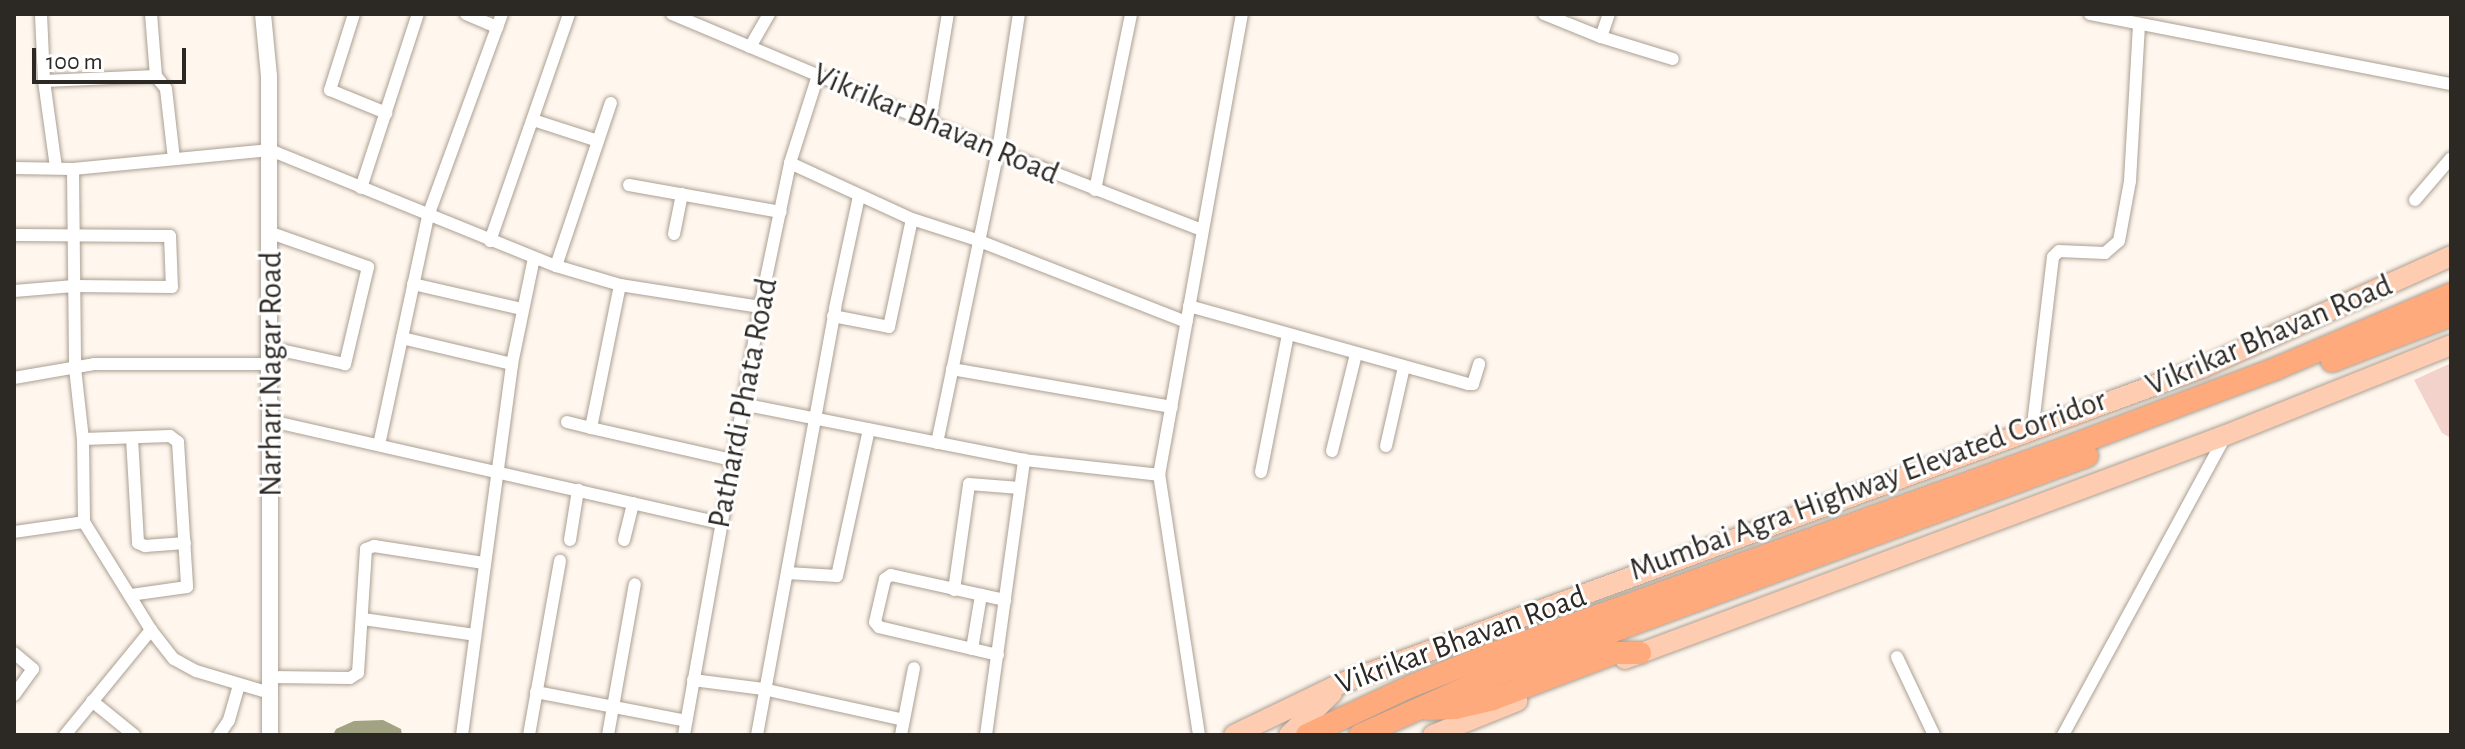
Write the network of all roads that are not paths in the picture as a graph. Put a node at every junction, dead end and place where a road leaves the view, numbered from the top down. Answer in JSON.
{"nodes":[{"id":1,"x":41,"y":14,"type":"edge"},
{"id":2,"x":151,"y":14,"type":"edge"},
{"id":3,"x":263,"y":14,"type":"edge"},
{"id":4,"x":354,"y":14,"type":"edge"},
{"id":5,"x":418,"y":14,"type":"edge"},
{"id":6,"x":466,"y":14,"type":"edge"},
{"id":7,"x":502,"y":14,"type":"edge"},
{"id":8,"x":569,"y":14,"type":"edge"},
{"id":9,"x":672,"y":14,"type":"edge"},
{"id":10,"x":769,"y":14,"type":"edge"},
{"id":11,"x":948,"y":14,"type":"edge"},
{"id":12,"x":1019,"y":14,"type":"edge"},
{"id":13,"x":1131,"y":14,"type":"edge"},
{"id":14,"x":1242,"y":14,"type":"edge"},
{"id":15,"x":1544,"y":14,"type":"edge"},
{"id":16,"x":1609,"y":14,"type":"edge"},
{"id":17,"x":2090,"y":14,"type":"edge"},
{"id":18,"x":700,"y":20,"type":"edge"},
{"id":19,"x":2139,"y":25,"type":"junction"},
{"id":20,"x":497,"y":27,"type":"junction"},
{"id":21,"x":1601,"y":37,"type":"junction"},
{"id":22,"x":750,"y":47,"type":"junction"},
{"id":23,"x":1673,"y":59,"type":"dead end"},
{"id":24,"x":818,"y":75,"type":"junction"},
{"id":25,"x":156,"y":76,"type":"junction"},
{"id":26,"x":44,"y":81,"type":"junction"},
{"id":27,"x":2451,"y":84,"type":"edge"},
{"id":28,"x":611,"y":103,"type":"dead end"},
{"id":29,"x":386,"y":113,"type":"junction"},
{"id":30,"x":533,"y":120,"type":"junction"},
{"id":31,"x":930,"y":121,"type":"junction"},
{"id":32,"x":598,"y":141,"type":"junction"},
{"id":33,"x":270,"y":150,"type":"junction"},
{"id":34,"x":998,"y":151,"type":"junction"},
{"id":35,"x":2451,"y":158,"type":"edge"},
{"id":36,"x":174,"y":159,"type":"junction"},
{"id":37,"x":790,"y":163,"type":"junction"},
{"id":38,"x":14,"y":168,"type":"edge"},
{"id":39,"x":56,"y":168,"type":"junction"},
{"id":40,"x":73,"y":169,"type":"junction"},
{"id":41,"x":629,"y":185,"type":"dead end"},
{"id":42,"x":361,"y":188,"type":"junction"},
{"id":43,"x":1095,"y":190,"type":"junction"},
{"id":44,"x":682,"y":194,"type":"junction"},
{"id":45,"x":859,"y":196,"type":"junction"},
{"id":46,"x":2415,"y":200,"type":"dead end"},
{"id":47,"x":781,"y":212,"type":"junction"},
{"id":48,"x":428,"y":216,"type":"junction"},
{"id":49,"x":912,"y":219,"type":"junction"},
{"id":50,"x":1202,"y":230,"type":"junction"},
{"id":51,"x":75,"y":233,"type":"junction"},
{"id":52,"x":271,"y":233,"type":"junction"},
{"id":53,"x":674,"y":234,"type":"dead end"},
{"id":54,"x":14,"y":235,"type":"edge"},
{"id":55,"x":977,"y":240,"type":"junction"},
{"id":56,"x":490,"y":241,"type":"junction"},
{"id":57,"x":2451,"y":256,"type":"edge"},
{"id":58,"x":534,"y":258,"type":"junction"},
{"id":59,"x":556,"y":266,"type":"junction"},
{"id":60,"x":413,"y":284,"type":"junction"},
{"id":61,"x":620,"y":285,"type":"junction"},
{"id":62,"x":74,"y":286,"type":"junction"},
{"id":63,"x":14,"y":291,"type":"edge"},
{"id":64,"x":2451,"y":294,"type":"edge"},
{"id":65,"x":1189,"y":306,"type":"junction"},
{"id":66,"x":760,"y":307,"type":"junction"},
{"id":67,"x":521,"y":309,"type":"junction"},
{"id":68,"x":2451,"y":315,"type":"edge"},
{"id":69,"x":833,"y":316,"type":"junction"},
{"id":70,"x":1186,"y":322,"type":"junction"},
{"id":71,"x":1288,"y":335,"type":"junction"},
{"id":72,"x":402,"y":338,"type":"junction"},
{"id":73,"x":2451,"y":345,"type":"edge"},
{"id":74,"x":1356,"y":354,"type":"junction"},
{"id":75,"x":271,"y":356,"type":"junction"},
{"id":76,"x":512,"y":364,"type":"junction"},
{"id":77,"x":1479,"y":364,"type":"dead end"},
{"id":78,"x":1404,"y":367,"type":"junction"},
{"id":79,"x":75,"y":368,"type":"junction"},
{"id":80,"x":952,"y":369,"type":"junction"},
{"id":81,"x":14,"y":378,"type":"edge"},
{"id":82,"x":2256,"y":383,"type":"junction"},
{"id":83,"x":742,"y":404,"type":"junction"},
{"id":84,"x":1172,"y":407,"type":"junction"},
{"id":85,"x":815,"y":419,"type":"junction"},
{"id":86,"x":271,"y":421,"type":"junction"},
{"id":87,"x":567,"y":422,"type":"dead end"},
{"id":88,"x":591,"y":428,"type":"junction"},
{"id":89,"x":869,"y":429,"type":"junction"},
{"id":90,"x":2032,"y":433,"type":"junction"},
{"id":91,"x":2226,"y":435,"type":"junction"},
{"id":92,"x":132,"y":438,"type":"junction"},
{"id":93,"x":83,"y":439,"type":"junction"},
{"id":94,"x":937,"y":443,"type":"junction"},
{"id":95,"x":379,"y":445,"type":"junction"},
{"id":96,"x":1386,"y":446,"type":"dead end"},
{"id":97,"x":1332,"y":451,"type":"dead end"},
{"id":98,"x":732,"y":460,"type":"junction"},
{"id":99,"x":1024,"y":460,"type":"junction"},
{"id":100,"x":496,"y":472,"type":"junction"},
{"id":101,"x":1261,"y":472,"type":"dead end"},
{"id":102,"x":1159,"y":475,"type":"junction"},
{"id":103,"x":1020,"y":488,"type":"junction"},
{"id":104,"x":578,"y":490,"type":"junction"},
{"id":105,"x":633,"y":503,"type":"junction"},
{"id":106,"x":84,"y":522,"type":"junction"},
{"id":107,"x":721,"y":523,"type":"junction"},
{"id":108,"x":14,"y":532,"type":"edge"},
{"id":109,"x":570,"y":540,"type":"dead end"},
{"id":110,"x":624,"y":540,"type":"dead end"},
{"id":111,"x":185,"y":543,"type":"junction"},
{"id":112,"x":560,"y":561,"type":"dead end"},
{"id":113,"x":484,"y":563,"type":"junction"},
{"id":114,"x":787,"y":573,"type":"junction"},
{"id":115,"x":635,"y":584,"type":"dead end"},
{"id":116,"x":954,"y":590,"type":"junction"},
{"id":117,"x":130,"y":595,"type":"junction"},
{"id":118,"x":981,"y":595,"type":"junction"},
{"id":119,"x":1005,"y":600,"type":"junction"},
{"id":120,"x":363,"y":619,"type":"junction"},
{"id":121,"x":151,"y":630,"type":"junction"},
{"id":122,"x":475,"y":635,"type":"junction"},
{"id":123,"x":972,"y":649,"type":"junction"},
{"id":124,"x":14,"y":653,"type":"edge"},
{"id":125,"x":1640,"y":653,"type":"junction"},
{"id":126,"x":998,"y":655,"type":"junction"},
{"id":127,"x":1897,"y":657,"type":"dead end"},
{"id":128,"x":914,"y":668,"type":"dead end"},
{"id":129,"x":693,"y":680,"type":"junction"},
{"id":130,"x":1342,"y":683,"type":"junction"},
{"id":131,"x":239,"y":685,"type":"junction"},
{"id":132,"x":270,"y":685,"type":"junction"},
{"id":133,"x":763,"y":689,"type":"junction"},
{"id":134,"x":536,"y":692,"type":"junction"},
{"id":135,"x":14,"y":695,"type":"edge"},
{"id":136,"x":92,"y":701,"type":"junction"},
{"id":137,"x":613,"y":707,"type":"junction"},
{"id":138,"x":1412,"y":709,"type":"junction"},
{"id":139,"x":904,"y":720,"type":"junction"},
{"id":140,"x":686,"y":721,"type":"junction"},
{"id":141,"x":65,"y":735,"type":"edge"},
{"id":142,"x":134,"y":735,"type":"edge"},
{"id":143,"x":219,"y":735,"type":"edge"},
{"id":144,"x":270,"y":735,"type":"edge"},
{"id":145,"x":462,"y":735,"type":"edge"},
{"id":146,"x":529,"y":735,"type":"edge"},
{"id":147,"x":608,"y":735,"type":"edge"},
{"id":148,"x":684,"y":735,"type":"edge"},
{"id":149,"x":757,"y":735,"type":"edge"},
{"id":150,"x":901,"y":735,"type":"edge"},
{"id":151,"x":986,"y":735,"type":"edge"},
{"id":152,"x":1199,"y":735,"type":"edge"},
{"id":153,"x":1234,"y":735,"type":"edge"},
{"id":154,"x":1289,"y":735,"type":"edge"},
{"id":155,"x":1307,"y":735,"type":"edge"},
{"id":156,"x":1360,"y":735,"type":"edge"},
{"id":157,"x":1433,"y":735,"type":"edge"},
{"id":158,"x":1934,"y":735,"type":"edge"},
{"id":159,"x":2063,"y":735,"type":"edge"}],
"edges":[{"from":1,"to":26,"type":"street"},
{"from":2,"to":25,"type":"street"},
{"from":3,"to":33,"type":"street","name":"Narhari Nagar Road"},
{"from":4,"to":29,"type":"street"},
{"from":5,"to":29,"type":"street"},
{"from":6,"to":20,"type":"street"},
{"from":7,"to":20,"type":"street"},
{"from":8,"to":30,"type":"street"},
{"from":9,"to":18,"type":"street","name":"Vikrikar Bhavan Road"},
{"from":10,"to":22,"type":"street"},
{"from":11,"to":31,"type":"street"},
{"from":12,"to":34,"type":"street"},
{"from":13,"to":43,"type":"street"},
{"from":14,"to":50,"type":"street"},
{"from":15,"to":21,"type":"street"},
{"from":16,"to":21,"type":"street"},
{"from":17,"to":19,"type":"street"},
{"from":18,"to":22,"type":"street","name":"Vikrikar Bhavan Road"},
{"from":19,"to":27,"type":"street"},
{"from":19,"to":90,"type":"street"},
{"from":20,"to":48,"type":"street"},
{"from":21,"to":23,"type":"street"},
{"from":22,"to":24,"type":"street","name":"Vikrikar Bhavan Road"},
{"from":24,"to":31,"type":"street","name":"Vikrikar Bhavan Road"},
{"from":24,"to":37,"type":"street","name":"Pathardi Phata Road"},
{"from":25,"to":26,"type":"street"},
{"from":25,"to":36,"type":"street"},
{"from":26,"to":39,"type":"street"},
{"from":28,"to":32,"type":"street"},
{"from":29,"to":42,"type":"street"},
{"from":30,"to":32,"type":"street"},
{"from":30,"to":56,"type":"street"},
{"from":31,"to":34,"type":"street","name":"Vikrikar Bhavan Road"},
{"from":32,"to":59,"type":"street"},
{"from":33,"to":36,"type":"street"},
{"from":33,"to":42,"type":"street"},
{"from":33,"to":52,"type":"street","name":"Narhari Nagar Road"},
{"from":34,"to":43,"type":"street","name":"Vikrikar Bhavan Road"},
{"from":34,"to":55,"type":"street"},
{"from":35,"to":46,"type":"street"},
{"from":36,"to":40,"type":"street"},
{"from":37,"to":45,"type":"street"},
{"from":37,"to":47,"type":"street","name":"Pathardi Phata Road"},
{"from":38,"to":39,"type":"street"},
{"from":39,"to":40,"type":"street"},
{"from":40,"to":51,"type":"street"},
{"from":41,"to":44,"type":"street"},
{"from":42,"to":48,"type":"street"},
{"from":43,"to":50,"type":"street","name":"Vikrikar Bhavan Road"},
{"from":44,"to":47,"type":"street"},
{"from":44,"to":53,"type":"street"},
{"from":45,"to":49,"type":"street"},
{"from":45,"to":69,"type":"street"},
{"from":47,"to":66,"type":"street","name":"Pathardi Phata Road"},
{"from":48,"to":56,"type":"street"},
{"from":48,"to":60,"type":"street"},
{"from":49,"to":55,"type":"street"},
{"from":49,"to":69,"type":"street"},
{"from":50,"to":65,"type":"street"},
{"from":51,"to":54,"type":"street"},
{"from":51,"to":62,"type":"street"},
{"from":51,"to":62,"type":"street"},
{"from":52,"to":75,"type":"street","name":"Narhari Nagar Road"},
{"from":52,"to":75,"type":"street"},
{"from":55,"to":70,"type":"street"},
{"from":55,"to":80,"type":"street"},
{"from":56,"to":58,"type":"street"},
{"from":57,"to":90,"type":"main road","name":"Vikrikar Bhavan Road"},
{"from":58,"to":59,"type":"street"},
{"from":58,"to":67,"type":"street"},
{"from":59,"to":61,"type":"street"},
{"from":60,"to":67,"type":"street"},
{"from":60,"to":72,"type":"street"},
{"from":61,"to":66,"type":"street"},
{"from":61,"to":88,"type":"street"},
{"from":62,"to":63,"type":"street"},
{"from":62,"to":79,"type":"street"},
{"from":64,"to":82,"type":"highway","name":"Mumbai Agra Highway Elevated Corridor"},
{"from":65,"to":70,"type":"street"},
{"from":65,"to":71,"type":"street"},
{"from":66,"to":83,"type":"street","name":"Pathardi Phata Road"},
{"from":67,"to":76,"type":"street"},
{"from":68,"to":82,"type":"highway","name":"Mumbai Agra Highway Elevated Corridor"},
{"from":69,"to":85,"type":"street"},
{"from":70,"to":84,"type":"street"},
{"from":71,"to":74,"type":"street"},
{"from":71,"to":101,"type":"street"},
{"from":72,"to":76,"type":"street"},
{"from":72,"to":95,"type":"street"},
{"from":73,"to":91,"type":"main road"},
{"from":74,"to":78,"type":"street"},
{"from":74,"to":97,"type":"street"},
{"from":75,"to":79,"type":"street"},
{"from":75,"to":86,"type":"street","name":"Narhari Nagar Road"},
{"from":76,"to":100,"type":"street"},
{"from":77,"to":78,"type":"street"},
{"from":78,"to":96,"type":"street"},
{"from":79,"to":81,"type":"street"},
{"from":79,"to":93,"type":"street"},
{"from":80,"to":84,"type":"street"},
{"from":80,"to":94,"type":"street"},
{"from":82,"to":138,"type":"highway","name":"Mumbai Agra Highway Elevated Corridor"},
{"from":82,"to":155,"type":"highway","name":"Mumbai Agra Highway Elevated Corridor"},
{"from":83,"to":85,"type":"street"},
{"from":83,"to":98,"type":"street","name":"Pathardi Phata Road"},
{"from":84,"to":102,"type":"street"},
{"from":85,"to":89,"type":"street"},
{"from":85,"to":114,"type":"street"},
{"from":86,"to":95,"type":"street"},
{"from":86,"to":132,"type":"street","name":"Narhari Nagar Road"},
{"from":87,"to":88,"type":"street"},
{"from":88,"to":98,"type":"street"},
{"from":89,"to":94,"type":"street"},
{"from":89,"to":114,"type":"street"},
{"from":90,"to":130,"type":"main road","name":"Vikrikar Bhavan Road"},
{"from":91,"to":125,"type":"main road"},
{"from":91,"to":159,"type":"street"},
{"from":92,"to":93,"type":"street"},
{"from":92,"to":111,"type":"street"},
{"from":92,"to":111,"type":"street"},
{"from":93,"to":106,"type":"street"},
{"from":94,"to":99,"type":"street"},
{"from":95,"to":100,"type":"street"},
{"from":98,"to":107,"type":"street","name":"Pathardi Phata Road"},
{"from":99,"to":102,"type":"street"},
{"from":99,"to":103,"type":"street"},
{"from":100,"to":104,"type":"street"},
{"from":100,"to":113,"type":"street"},
{"from":102,"to":152,"type":"street"},
{"from":103,"to":116,"type":"street"},
{"from":103,"to":119,"type":"street"},
{"from":104,"to":105,"type":"street"},
{"from":104,"to":109,"type":"street"},
{"from":105,"to":107,"type":"street"},
{"from":105,"to":110,"type":"street"},
{"from":106,"to":108,"type":"street"},
{"from":106,"to":117,"type":"street"},
{"from":107,"to":129,"type":"street","name":"Pathardi Phata Road"},
{"from":111,"to":117,"type":"street"},
{"from":112,"to":134,"type":"street"},
{"from":113,"to":120,"type":"street"},
{"from":113,"to":122,"type":"street"},
{"from":114,"to":133,"type":"street"},
{"from":115,"to":137,"type":"street"},
{"from":116,"to":118,"type":"street"},
{"from":116,"to":123,"type":"street"},
{"from":117,"to":121,"type":"street"},
{"from":118,"to":119,"type":"street"},
{"from":118,"to":123,"type":"street"},
{"from":119,"to":126,"type":"street"},
{"from":120,"to":122,"type":"street"},
{"from":120,"to":132,"type":"street"},
{"from":121,"to":131,"type":"street"},
{"from":121,"to":136,"type":"street"},
{"from":122,"to":145,"type":"street"},
{"from":123,"to":126,"type":"street"},
{"from":124,"to":135,"type":"street"},
{"from":125,"to":138,"type":"highway"},
{"from":125,"to":157,"type":"main road"},
{"from":126,"to":151,"type":"street"},
{"from":127,"to":158,"type":"street"},
{"from":128,"to":139,"type":"street"},
{"from":129,"to":133,"type":"street"},
{"from":129,"to":140,"type":"street","name":"Pathardi Phata Road"},
{"from":130,"to":153,"type":"main road","name":"Vikrikar Bhavan Road"},
{"from":130,"to":154,"type":"main road"},
{"from":131,"to":132,"type":"street"},
{"from":131,"to":143,"type":"street"},
{"from":132,"to":144,"type":"street","name":"Narhari Nagar Road"},
{"from":133,"to":139,"type":"street"},
{"from":133,"to":149,"type":"street"},
{"from":134,"to":137,"type":"street"},
{"from":134,"to":146,"type":"street"},
{"from":136,"to":141,"type":"street"},
{"from":136,"to":142,"type":"street"},
{"from":137,"to":140,"type":"street"},
{"from":137,"to":147,"type":"street"},
{"from":138,"to":156,"type":"highway","name":"Mumbai Agra Highway Elevated Corridor"},
{"from":139,"to":150,"type":"street"},
{"from":140,"to":148,"type":"street","name":"Pathardi Phata Road"}]}
